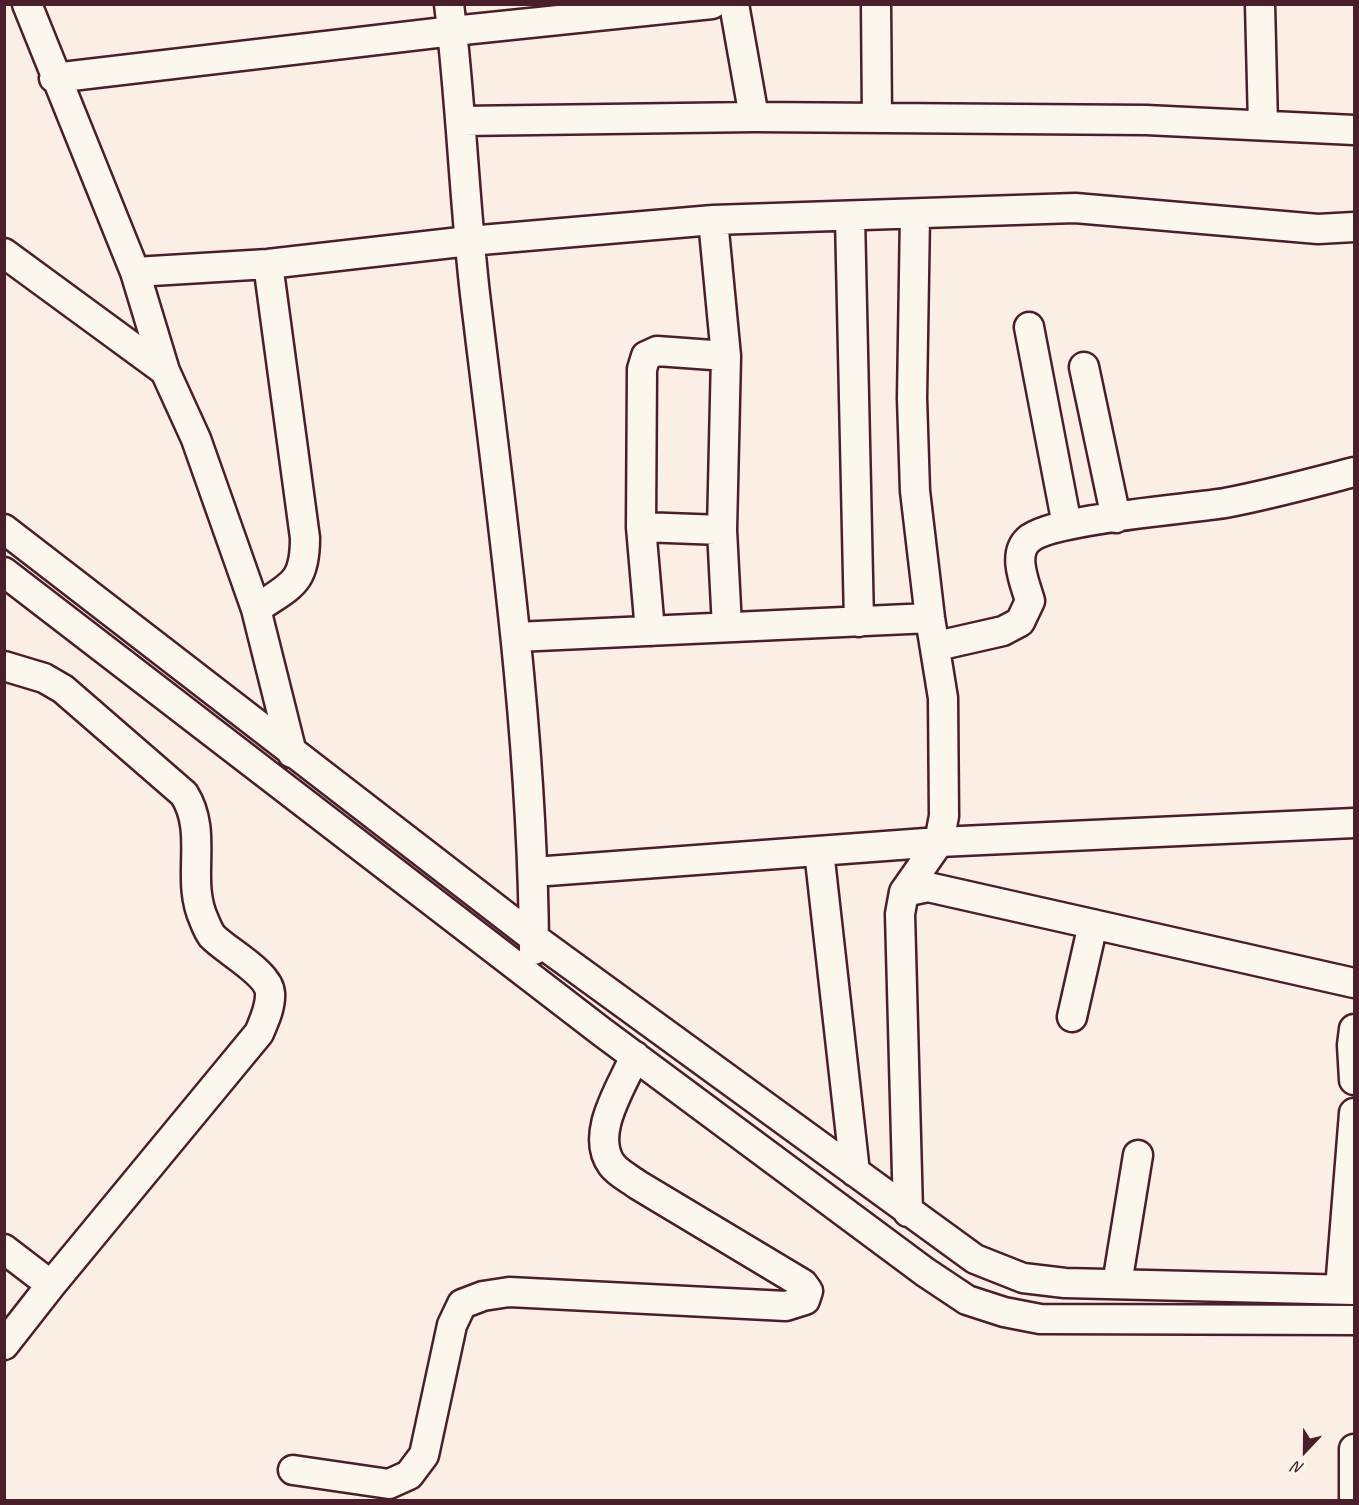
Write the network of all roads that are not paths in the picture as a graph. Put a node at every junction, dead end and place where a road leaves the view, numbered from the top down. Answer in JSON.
{"nodes":[{"id":1,"x":27,"y":4,"type":"edge"},
{"id":2,"x":712,"y":4,"type":"edge"},
{"id":3,"x":734,"y":4,"type":"edge"},
{"id":4,"x":876,"y":4,"type":"edge"},
{"id":5,"x":1260,"y":4,"type":"edge"},
{"id":6,"x":599,"y":11,"type":"edge"},
{"id":7,"x":451,"y":18,"type":"edge"},
{"id":8,"x":54,"y":78,"type":"junction"},
{"id":9,"x":754,"y":117,"type":"junction"},
{"id":10,"x":876,"y":118,"type":"junction"},
{"id":11,"x":462,"y":121,"type":"junction"},
{"id":12,"x":1263,"y":125,"type":"junction"},
{"id":13,"x":1354,"y":130,"type":"edge"},
{"id":14,"x":915,"y":215,"type":"junction"},
{"id":15,"x":850,"y":217,"type":"junction"},
{"id":16,"x":713,"y":220,"type":"junction"},
{"id":17,"x":1354,"y":227,"type":"edge"},
{"id":18,"x":469,"y":241,"type":"junction"},
{"id":19,"x":4,"y":253,"type":"edge"},
{"id":20,"x":268,"y":264,"type":"junction"},
{"id":21,"x":135,"y":272,"type":"junction"},
{"id":22,"x":1029,"y":327,"type":"dead end"},
{"id":23,"x":726,"y":356,"type":"junction"},
{"id":24,"x":1084,"y":367,"type":"dead end"},
{"id":25,"x":165,"y":371,"type":"junction"},
{"id":26,"x":1354,"y":472,"type":"edge"},
{"id":27,"x":1116,"y":518,"type":"junction"},
{"id":28,"x":1067,"y":525,"type":"junction"},
{"id":29,"x":641,"y":528,"type":"junction"},
{"id":30,"x":4,"y":529,"type":"edge"},
{"id":31,"x":722,"y":530,"type":"junction"},
{"id":32,"x":4,"y":572,"type":"edge"},
{"id":33,"x":256,"y":609,"type":"junction"},
{"id":34,"x":930,"y":618,"type":"junction"},
{"id":35,"x":859,"y":622,"type":"junction"},
{"id":36,"x":727,"y":627,"type":"junction"},
{"id":37,"x":650,"y":631,"type":"junction"},
{"id":38,"x":516,"y":637,"type":"junction"},
{"id":39,"x":937,"y":646,"type":"junction"},
{"id":40,"x":4,"y":666,"type":"edge"},
{"id":41,"x":292,"y":753,"type":"junction"},
{"id":42,"x":1354,"y":823,"type":"edge"},
{"id":43,"x":939,"y":842,"type":"junction"},
{"id":44,"x":819,"y":850,"type":"junction"},
{"id":45,"x":534,"y":872,"type":"junction"},
{"id":46,"x":904,"y":891,"type":"junction"},
{"id":47,"x":1093,"y":924,"type":"junction"},
{"id":48,"x":534,"y":938,"type":"junction"},
{"id":49,"x":534,"y":979,"type":"junction"},
{"id":50,"x":1354,"y":983,"type":"edge"},
{"id":51,"x":1072,"y":1017,"type":"dead end"},
{"id":52,"x":1354,"y":1029,"type":"edge"},
{"id":53,"x":636,"y":1056,"type":"junction"},
{"id":54,"x":1354,"y":1080,"type":"edge"},
{"id":55,"x":1354,"y":1113,"type":"edge"},
{"id":56,"x":1138,"y":1155,"type":"dead end"},
{"id":57,"x":855,"y":1172,"type":"junction"},
{"id":58,"x":908,"y":1212,"type":"junction"},
{"id":59,"x":4,"y":1250,"type":"edge"},
{"id":60,"x":1117,"y":1284,"type":"junction"},
{"id":61,"x":51,"y":1285,"type":"junction"},
{"id":62,"x":1347,"y":1290,"type":"edge"},
{"id":63,"x":1354,"y":1320,"type":"edge"},
{"id":64,"x":4,"y":1345,"type":"edge"},
{"id":65,"x":1354,"y":1449,"type":"edge"},
{"id":66,"x":293,"y":1470,"type":"dead end"},
{"id":67,"x":1354,"y":1500,"type":"edge"}],
"edges":[{"from":1,"to":8,"type":"street"},
{"from":2,"to":6,"type":"street"},
{"from":3,"to":9,"type":"street"},
{"from":4,"to":10,"type":"street"},
{"from":5,"to":12,"type":"street"},
{"from":6,"to":7,"type":"street"},
{"from":7,"to":8,"type":"street"},
{"from":7,"to":11,"type":"street"},
{"from":8,"to":21,"type":"street"},
{"from":9,"to":10,"type":"street"},
{"from":9,"to":11,"type":"street"},
{"from":10,"to":12,"type":"street"},
{"from":11,"to":18,"type":"street"},
{"from":12,"to":13,"type":"street"},
{"from":14,"to":15,"type":"street"},
{"from":14,"to":17,"type":"street"},
{"from":14,"to":34,"type":"street"},
{"from":15,"to":16,"type":"street"},
{"from":15,"to":35,"type":"street"},
{"from":16,"to":18,"type":"street"},
{"from":16,"to":23,"type":"street"},
{"from":18,"to":20,"type":"street"},
{"from":18,"to":38,"type":"street"},
{"from":19,"to":25,"type":"street"},
{"from":20,"to":21,"type":"street"},
{"from":20,"to":33,"type":"street"},
{"from":21,"to":25,"type":"street"},
{"from":22,"to":28,"type":"street"},
{"from":23,"to":29,"type":"street"},
{"from":23,"to":31,"type":"street"},
{"from":24,"to":27,"type":"street"},
{"from":25,"to":33,"type":"street"},
{"from":26,"to":27,"type":"street"},
{"from":27,"to":28,"type":"street"},
{"from":28,"to":39,"type":"street"},
{"from":29,"to":31,"type":"street"},
{"from":29,"to":37,"type":"street"},
{"from":30,"to":41,"type":"street"},
{"from":31,"to":36,"type":"street"},
{"from":32,"to":49,"type":"street"},
{"from":33,"to":41,"type":"street"},
{"from":34,"to":35,"type":"street"},
{"from":34,"to":39,"type":"street"},
{"from":35,"to":36,"type":"street"},
{"from":36,"to":37,"type":"street"},
{"from":37,"to":38,"type":"street"},
{"from":38,"to":45,"type":"street"},
{"from":39,"to":43,"type":"street"},
{"from":40,"to":61,"type":"street"},
{"from":41,"to":48,"type":"street"},
{"from":42,"to":43,"type":"street"},
{"from":43,"to":44,"type":"street"},
{"from":43,"to":46,"type":"street"},
{"from":44,"to":45,"type":"street"},
{"from":44,"to":57,"type":"street"},
{"from":45,"to":48,"type":"street"},
{"from":46,"to":47,"type":"street"},
{"from":46,"to":58,"type":"street"},
{"from":47,"to":50,"type":"street"},
{"from":47,"to":51,"type":"street"},
{"from":48,"to":49,"type":"street"},
{"from":48,"to":57,"type":"street"},
{"from":49,"to":53,"type":"street"},
{"from":52,"to":54,"type":"street"},
{"from":53,"to":63,"type":"street"},
{"from":53,"to":66,"type":"street"},
{"from":55,"to":62,"type":"street"},
{"from":56,"to":60,"type":"street"},
{"from":57,"to":58,"type":"street"},
{"from":58,"to":60,"type":"street"},
{"from":59,"to":61,"type":"street"},
{"from":60,"to":62,"type":"street"},
{"from":61,"to":64,"type":"street"},
{"from":65,"to":67,"type":"street"}]}
